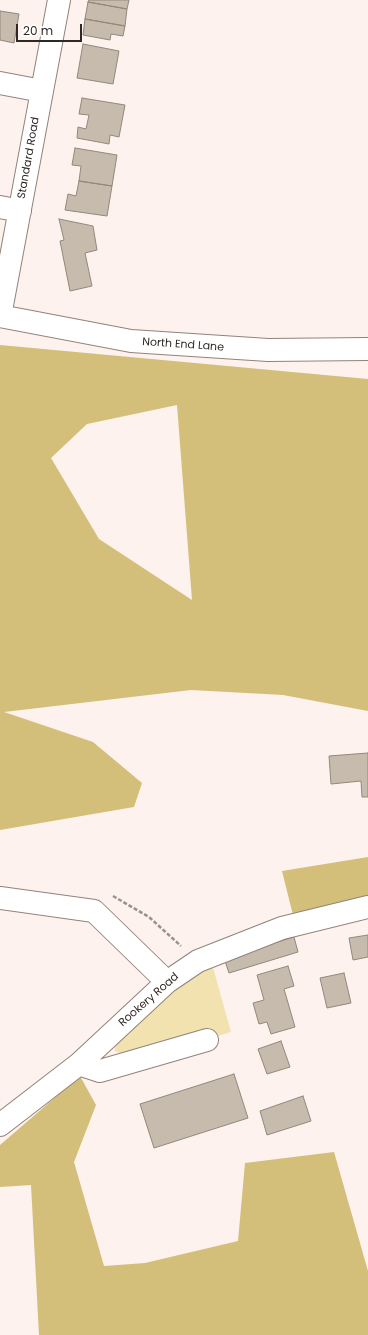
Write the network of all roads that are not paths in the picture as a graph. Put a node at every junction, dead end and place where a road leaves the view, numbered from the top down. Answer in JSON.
{"nodes":[{"id":1,"x":59,"y":0,"type":"edge"},
{"id":2,"x":0,"y":83,"type":"edge"},
{"id":3,"x":42,"y":91,"type":"junction"},
{"id":4,"x":10,"y":209,"type":"edge"},
{"id":5,"x":0,"y":316,"type":"edge"},
{"id":6,"x":368,"y":349,"type":"edge"},
{"id":7,"x":0,"y":898,"type":"edge"},
{"id":8,"x":368,"y":907,"type":"edge"},
{"id":9,"x":167,"y":982,"type":"junction"},
{"id":10,"x":206,"y":1040,"type":"dead end"},
{"id":11,"x":79,"y":1064,"type":"junction"},
{"id":12,"x":0,"y":1125,"type":"edge"}],
"edges":[{"from":1,"to":3,"type":"street","name":"Standard Road"},
{"from":2,"to":3,"type":"street"},
{"from":3,"to":4,"type":"street","name":"Standard Road"},
{"from":4,"to":5,"type":"street","name":"Standard Road"},
{"from":5,"to":6,"type":"street","name":"North End Lane"},
{"from":7,"to":9,"type":"street"},
{"from":8,"to":9,"type":"street","name":"Rookery Road"},
{"from":9,"to":11,"type":"street","name":"Rookery Road"},
{"from":10,"to":11,"type":"street"},
{"from":11,"to":12,"type":"street","name":"Rookery Road"}]}
